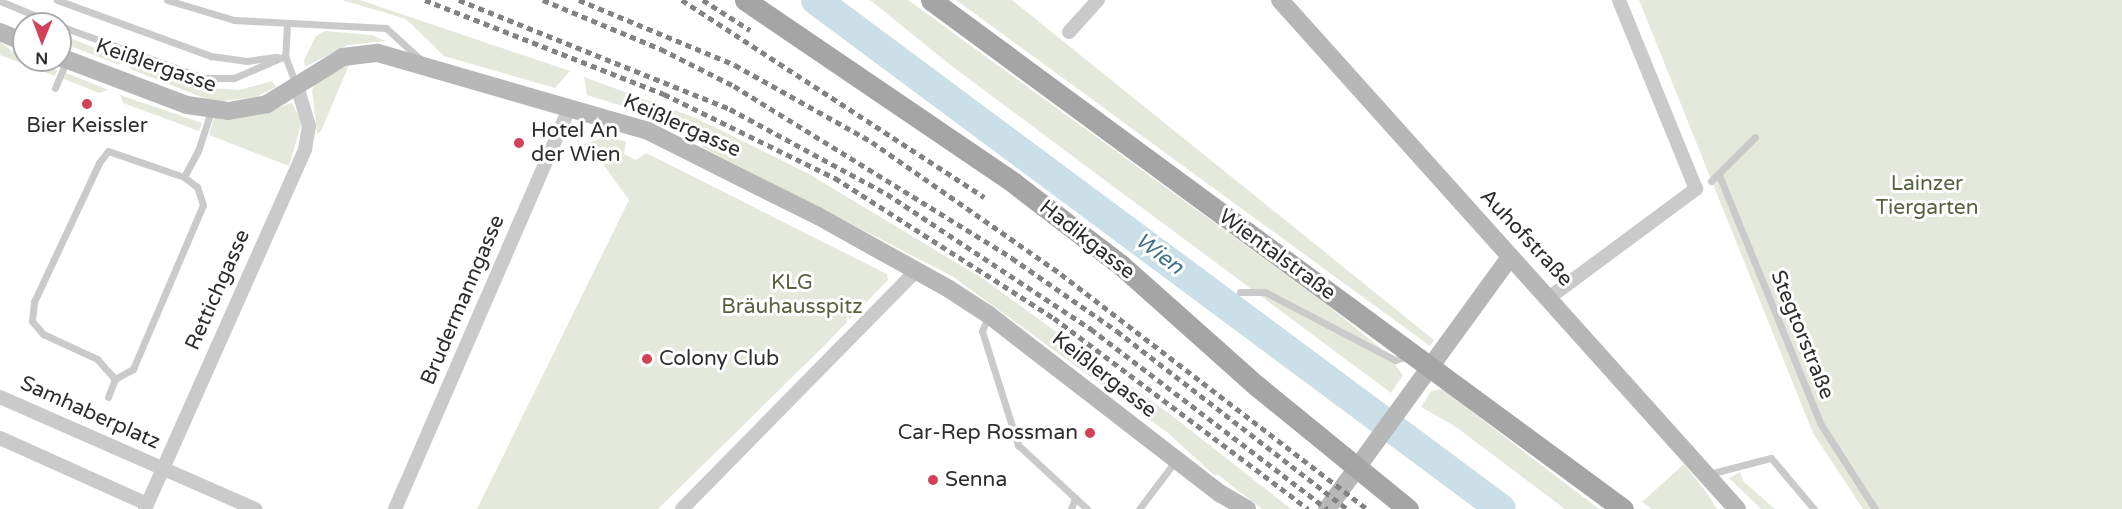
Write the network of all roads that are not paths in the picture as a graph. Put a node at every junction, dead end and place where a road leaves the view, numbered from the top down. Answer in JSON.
{"nodes":[{"id":1,"x":57,"y":0,"type":"edge"},
{"id":2,"x":167,"y":0,"type":"edge"},
{"id":3,"x":745,"y":0,"type":"edge"},
{"id":4,"x":931,"y":0,"type":"edge"},
{"id":5,"x":1098,"y":0,"type":"edge"},
{"id":6,"x":1280,"y":0,"type":"edge"},
{"id":7,"x":1619,"y":0,"type":"edge"},
{"id":8,"x":0,"y":1,"type":"edge"},
{"id":9,"x":27,"y":12,"type":"edge"},
{"id":10,"x":286,"y":23,"type":"junction"},
{"id":11,"x":72,"y":30,"type":"edge"},
{"id":12,"x":1069,"y":32,"type":"dead end"},
{"id":13,"x":285,"y":56,"type":"junction"},
{"id":14,"x":72,"y":61,"type":"edge"},
{"id":15,"x":427,"y":66,"type":"junction"},
{"id":16,"x":59,"y":72,"type":"edge"},
{"id":17,"x":297,"y":86,"type":"junction"},
{"id":18,"x":55,"y":88,"type":"dead end"},
{"id":19,"x":570,"y":107,"type":"junction"},
{"id":20,"x":211,"y":111,"type":"junction"},
{"id":21,"x":1755,"y":137,"type":"dead end"},
{"id":22,"x":1719,"y":175,"type":"junction"},
{"id":23,"x":184,"y":177,"type":"junction"},
{"id":24,"x":1711,"y":181,"type":"dead end"},
{"id":25,"x":1510,"y":257,"type":"junction"},
{"id":26,"x":917,"y":270,"type":"junction"},
{"id":27,"x":1240,"y":292,"type":"dead end"},
{"id":28,"x":1550,"y":297,"type":"junction"},
{"id":29,"x":989,"y":315,"type":"junction"},
{"id":30,"x":1413,"y":355,"type":"junction"},
{"id":31,"x":1425,"y":376,"type":"junction"},
{"id":32,"x":115,"y":380,"type":"junction"},
{"id":33,"x":0,"y":397,"type":"edge"},
{"id":34,"x":108,"y":397,"type":"dead end"},
{"id":35,"x":0,"y":438,"type":"edge"},
{"id":36,"x":1176,"y":459,"type":"junction"},
{"id":37,"x":162,"y":468,"type":"junction"},
{"id":38,"x":1709,"y":474,"type":"junction"},
{"id":39,"x":1221,"y":494,"type":"junction"},
{"id":40,"x":1075,"y":498,"type":"junction"},
{"id":41,"x":146,"y":507,"type":"edge"},
{"id":42,"x":255,"y":509,"type":"edge"},
{"id":43,"x":395,"y":509,"type":"edge"},
{"id":44,"x":682,"y":509,"type":"edge"},
{"id":45,"x":1071,"y":509,"type":"edge"},
{"id":46,"x":1087,"y":509,"type":"edge"},
{"id":47,"x":1139,"y":509,"type":"edge"},
{"id":48,"x":1233,"y":509,"type":"edge"},
{"id":49,"x":1247,"y":509,"type":"edge"},
{"id":50,"x":1327,"y":509,"type":"edge"},
{"id":51,"x":1408,"y":509,"type":"edge"},
{"id":52,"x":1623,"y":509,"type":"edge"},
{"id":53,"x":1737,"y":509,"type":"edge"},
{"id":54,"x":1814,"y":509,"type":"edge"},
{"id":55,"x":1875,"y":509,"type":"edge"}],
"edges":[{"from":1,"to":13,"type":"lane"},
{"from":2,"to":10,"type":"lane"},
{"from":3,"to":51,"type":"main road","name":"Hadikgasse","bridge":true},
{"from":4,"to":30,"type":"main road","name":"Wientalstraße"},
{"from":5,"to":12,"type":"street"},
{"from":6,"to":25,"type":"street","name":"Auhofstraße"},
{"from":7,"to":28,"type":"street"},
{"from":8,"to":9,"type":"lane"},
{"from":10,"to":13,"type":"lane"},
{"from":10,"to":15,"type":"lane"},
{"from":11,"to":13,"type":"lane"},
{"from":13,"to":17,"type":"lane"},
{"from":14,"to":20,"type":"street","name":"Keißlergasse"},
{"from":15,"to":17,"type":"street","name":"Keißlergasse"},
{"from":15,"to":19,"type":"street","name":"Keißlergasse"},
{"from":16,"to":18,"type":"lane"},
{"from":17,"to":20,"type":"street","name":"Keißlergasse"},
{"from":17,"to":37,"type":"street","name":"Rettichgasse"},
{"from":19,"to":26,"type":"street","name":"Keißlergasse"},
{"from":19,"to":43,"type":"street","name":"Brudermanngasse"},
{"from":20,"to":23,"type":"lane"},
{"from":21,"to":22,"type":"lane"},
{"from":22,"to":24,"type":"lane"},
{"from":22,"to":55,"type":"lane","name":"Stegtorstraße"},
{"from":23,"to":32,"type":"lane"},
{"from":23,"to":32,"type":"lane"},
{"from":25,"to":28,"type":"street","name":"Auhofstraße"},
{"from":25,"to":31,"type":"street"},
{"from":26,"to":29,"type":"street","name":"Keißlergasse"},
{"from":26,"to":44,"type":"street"},
{"from":27,"to":30,"type":"lane"},
{"from":28,"to":38,"type":"street","name":"Auhofstraße"},
{"from":29,"to":36,"type":"street","name":"Keißlergasse"},
{"from":29,"to":40,"type":"lane"},
{"from":30,"to":31,"type":"main road","name":"Wientalstraße"},
{"from":31,"to":50,"type":"street"},
{"from":31,"to":52,"type":"main road","name":"Wientalstraße"},
{"from":32,"to":34,"type":"lane"},
{"from":33,"to":37,"type":"street","name":"Samhaberplatz"},
{"from":35,"to":41,"type":"street"},
{"from":36,"to":39,"type":"street","name":"Keißlergasse"},
{"from":36,"to":47,"type":"lane"},
{"from":37,"to":41,"type":"street","name":"Rettichgasse"},
{"from":37,"to":42,"type":"street","name":"Samhaberplatz"},
{"from":38,"to":53,"type":"street","name":"Auhofstraße"},
{"from":38,"to":54,"type":"lane"},
{"from":39,"to":48,"type":"street","name":"Keißlergasse"},
{"from":39,"to":49,"type":"street","name":"Keißlergasse"},
{"from":40,"to":45,"type":"lane"},
{"from":40,"to":46,"type":"lane"}]}
